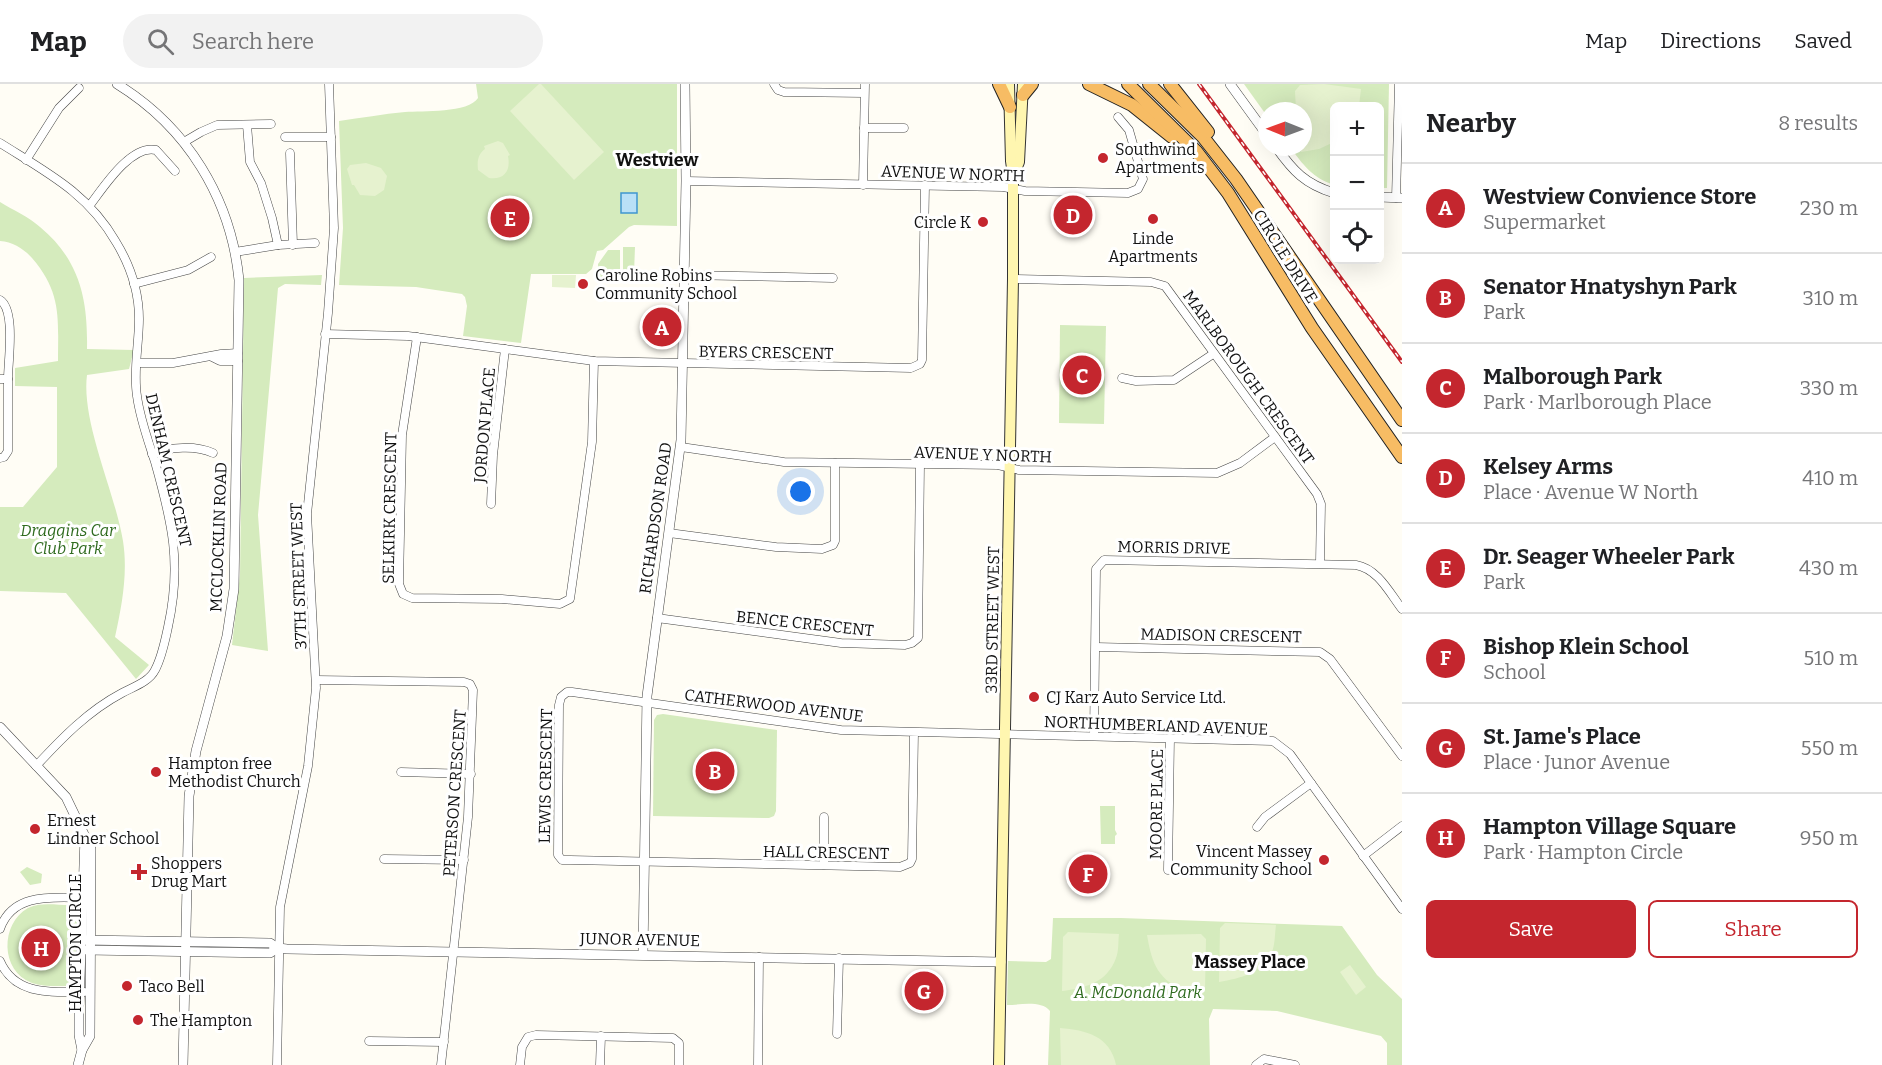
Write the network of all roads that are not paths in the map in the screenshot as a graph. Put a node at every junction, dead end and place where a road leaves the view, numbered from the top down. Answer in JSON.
{"nodes":[{"id":1,"x":117,"y":84,"type":"edge"},
{"id":2,"x":329,"y":84,"type":"edge"},
{"id":3,"x":685,"y":84,"type":"edge"},
{"id":4,"x":774,"y":84,"type":"edge"},
{"id":5,"x":865,"y":84,"type":"edge"},
{"id":6,"x":999,"y":84,"type":"edge"},
{"id":7,"x":1009,"y":84,"type":"edge"},
{"id":8,"x":1032,"y":84,"type":"edge"},
{"id":9,"x":1089,"y":84,"type":"edge"},
{"id":10,"x":1128,"y":84,"type":"edge"},
{"id":11,"x":1149,"y":84,"type":"edge"},
{"id":12,"x":1170,"y":84,"type":"edge"},
{"id":13,"x":1230,"y":84,"type":"edge"},
{"id":14,"x":1399,"y":84,"type":"edge"},
{"id":15,"x":79,"y":88,"type":"dead end"},
{"id":16,"x":1023,"y":90,"type":"edge"},
{"id":17,"x":864,"y":93,"type":"junction"},
{"id":18,"x":1400,"y":94,"type":"edge"},
{"id":19,"x":1010,"y":107,"type":"junction"},
{"id":20,"x":1118,"y":117,"type":"dead end"},
{"id":21,"x":1258,"y":123,"type":"edge"},
{"id":22,"x":271,"y":124,"type":"dead end"},
{"id":23,"x":247,"y":125,"type":"junction"},
{"id":24,"x":864,"y":128,"type":"junction"},
{"id":25,"x":904,"y":128,"type":"dead end"},
{"id":26,"x":285,"y":137,"type":"dead end"},
{"id":27,"x":331,"y":137,"type":"junction"},
{"id":28,"x":184,"y":142,"type":"junction"},
{"id":29,"x":0,"y":143,"type":"edge"},
{"id":30,"x":290,"y":153,"type":"dead end"},
{"id":31,"x":1282,"y":156,"type":"edge"},
{"id":32,"x":26,"y":160,"type":"junction"},
{"id":33,"x":175,"y":171,"type":"dead end"},
{"id":34,"x":1014,"y":175,"type":"junction"},
{"id":35,"x":686,"y":181,"type":"junction"},
{"id":36,"x":863,"y":185,"type":"junction"},
{"id":37,"x":925,"y":185,"type":"junction"},
{"id":38,"x":1013,"y":189,"type":"junction"},
{"id":39,"x":1330,"y":191,"type":"edge"},
{"id":40,"x":1228,"y":193,"type":"junction"},
{"id":41,"x":1399,"y":198,"type":"edge"},
{"id":42,"x":90,"y":205,"type":"junction"},
{"id":43,"x":315,"y":243,"type":"dead end"},
{"id":44,"x":293,"y":244,"type":"junction"},
{"id":45,"x":278,"y":246,"type":"junction"},
{"id":46,"x":235,"y":252,"type":"junction"},
{"id":47,"x":211,"y":257,"type":"dead end"},
{"id":48,"x":684,"y":275,"type":"junction"},
{"id":49,"x":833,"y":278,"type":"dead end"},
{"id":50,"x":1013,"y":279,"type":"junction"},
{"id":51,"x":134,"y":284,"type":"junction"},
{"id":52,"x":1314,"y":290,"type":"junction"},
{"id":53,"x":0,"y":300,"type":"edge"},
{"id":54,"x":325,"y":334,"type":"junction"},
{"id":55,"x":417,"y":337,"type":"junction"},
{"id":56,"x":505,"y":349,"type":"junction"},
{"id":57,"x":1213,"y":354,"type":"junction"},
{"id":58,"x":238,"y":357,"type":"junction"},
{"id":59,"x":594,"y":361,"type":"junction"},
{"id":60,"x":137,"y":363,"type":"junction"},
{"id":61,"x":683,"y":363,"type":"junction"},
{"id":62,"x":1122,"y":378,"type":"dead end"},
{"id":63,"x":4,"y":379,"type":"edge"},
{"id":64,"x":1402,"y":420,"type":"edge"},
{"id":65,"x":1275,"y":437,"type":"junction"},
{"id":66,"x":681,"y":447,"type":"junction"},
{"id":67,"x":213,"y":453,"type":"dead end"},
{"id":68,"x":152,"y":454,"type":"junction"},
{"id":69,"x":1402,"y":457,"type":"edge"},
{"id":70,"x":0,"y":458,"type":"edge"},
{"id":71,"x":836,"y":463,"type":"junction"},
{"id":72,"x":920,"y":464,"type":"junction"},
{"id":73,"x":1010,"y":468,"type":"junction"},
{"id":74,"x":491,"y":504,"type":"dead end"},
{"id":75,"x":669,"y":533,"type":"junction"},
{"id":76,"x":1320,"y":563,"type":"junction"},
{"id":77,"x":1402,"y":609,"type":"edge"},
{"id":78,"x":657,"y":618,"type":"junction"},
{"id":79,"x":1096,"y":647,"type":"junction"},
{"id":80,"x":316,"y":680,"type":"junction"},
{"id":81,"x":647,"y":703,"type":"junction"},
{"id":82,"x":0,"y":727,"type":"edge"},
{"id":83,"x":914,"y":732,"type":"junction"},
{"id":84,"x":1005,"y":734,"type":"junction"},
{"id":85,"x":1094,"y":736,"type":"junction"},
{"id":86,"x":1170,"y":738,"type":"junction"},
{"id":87,"x":1402,"y":756,"type":"edge"},
{"id":88,"x":36,"y":766,"type":"junction"},
{"id":89,"x":401,"y":772,"type":"dead end"},
{"id":90,"x":471,"y":774,"type":"junction"},
{"id":91,"x":1311,"y":783,"type":"junction"},
{"id":92,"x":824,"y":817,"type":"dead end"},
{"id":93,"x":1402,"y":826,"type":"edge"},
{"id":94,"x":1257,"y":827,"type":"dead end"},
{"id":95,"x":1363,"y":856,"type":"junction"},
{"id":96,"x":384,"y":859,"type":"dead end"},
{"id":97,"x":464,"y":860,"type":"junction"},
{"id":98,"x":644,"y":862,"type":"junction"},
{"id":99,"x":824,"y":865,"type":"junction"},
{"id":100,"x":1168,"y":870,"type":"dead end"},
{"id":101,"x":87,"y":898,"type":"junction"},
{"id":102,"x":1402,"y":909,"type":"edge"},
{"id":103,"x":0,"y":929,"type":"edge"},
{"id":104,"x":87,"y":945,"type":"junction"},
{"id":105,"x":185,"y":947,"type":"junction"},
{"id":106,"x":278,"y":948,"type":"junction"},
{"id":107,"x":454,"y":951,"type":"junction"},
{"id":108,"x":643,"y":954,"type":"junction"},
{"id":109,"x":759,"y":957,"type":"junction"},
{"id":110,"x":839,"y":958,"type":"junction"},
{"id":111,"x":0,"y":961,"type":"edge"},
{"id":112,"x":1001,"y":962,"type":"junction"},
{"id":113,"x":86,"y":992,"type":"junction"},
{"id":114,"x":837,"y":1034,"type":"dead end"},
{"id":115,"x":601,"y":1036,"type":"junction"},
{"id":116,"x":369,"y":1041,"type":"dead end"},
{"id":117,"x":444,"y":1042,"type":"junction"},
{"id":118,"x":78,"y":1065,"type":"edge"},
{"id":119,"x":183,"y":1065,"type":"edge"},
{"id":120,"x":277,"y":1065,"type":"edge"},
{"id":121,"x":441,"y":1065,"type":"edge"},
{"id":122,"x":520,"y":1065,"type":"edge"},
{"id":123,"x":600,"y":1065,"type":"edge"},
{"id":124,"x":679,"y":1065,"type":"edge"},
{"id":125,"x":758,"y":1065,"type":"edge"},
{"id":126,"x":999,"y":1065,"type":"edge"},
{"id":127,"x":1256,"y":1065,"type":"edge"},
{"id":128,"x":1295,"y":1065,"type":"edge"}],
"edges":[{"from":1,"to":28,"type":"street","name":"MCCLOCKLIN ROAD"},
{"from":2,"to":27,"type":"street","name":"37TH STREET WEST"},
{"from":3,"to":35,"type":"street","name":"RICHARDSON ROAD"},
{"from":4,"to":17,"type":"street"},
{"from":5,"to":17,"type":"street"},
{"from":6,"to":19,"type":"highway"},
{"from":7,"to":19,"type":"main road","name":"33RD STREET WEST"},
{"from":8,"to":16,"type":"highway"},
{"from":9,"to":40,"type":"highway"},
{"from":10,"to":40,"type":"highway","name":"CIRCLE DRIVE"},
{"from":11,"to":52,"type":"highway","name":"CIRCLE DRIVE"},
{"from":12,"to":52,"type":"highway"},
{"from":13,"to":21,"type":"street"},
{"from":14,"to":18,"type":"street"},
{"from":15,"to":32,"type":"street"},
{"from":16,"to":34,"type":"main road","name":"33RD STREET WEST"},
{"from":17,"to":24,"type":"street"},
{"from":18,"to":41,"type":"street"},
{"from":19,"to":34,"type":"main road","name":"33RD STREET WEST"},
{"from":20,"to":38,"type":"street","name":"AVENUE W NORTH"},
{"from":22,"to":23,"type":"street"},
{"from":23,"to":28,"type":"street"},
{"from":23,"to":45,"type":"street"},
{"from":24,"to":25,"type":"street"},
{"from":24,"to":36,"type":"street"},
{"from":26,"to":27,"type":"street"},
{"from":27,"to":54,"type":"street","name":"37TH STREET WEST"},
{"from":28,"to":46,"type":"street","name":"MCCLOCKLIN ROAD"},
{"from":29,"to":32,"type":"street","name":"DENHAM CRESCENT"},
{"from":30,"to":44,"type":"street"},
{"from":31,"to":39,"type":"street"},
{"from":32,"to":42,"type":"street","name":"DENHAM CRESCENT"},
{"from":33,"to":42,"type":"street"},
{"from":34,"to":38,"type":"main road","name":"33RD STREET WEST"},
{"from":35,"to":36,"type":"street","name":"AVENUE W NORTH"},
{"from":35,"to":48,"type":"street","name":"RICHARDSON ROAD"},
{"from":36,"to":37,"type":"street","name":"AVENUE W NORTH"},
{"from":37,"to":38,"type":"street","name":"AVENUE W NORTH"},
{"from":37,"to":61,"type":"street","name":"BYERS CRESCENT"},
{"from":38,"to":50,"type":"main road","name":"33RD STREET WEST"},
{"from":40,"to":69,"type":"highway","name":"CIRCLE DRIVE"},
{"from":42,"to":51,"type":"street","name":"DENHAM CRESCENT"},
{"from":43,"to":44,"type":"street"},
{"from":44,"to":45,"type":"street"},
{"from":45,"to":46,"type":"street"},
{"from":46,"to":58,"type":"street","name":"MCCLOCKLIN ROAD"},
{"from":47,"to":51,"type":"street"},
{"from":48,"to":49,"type":"street"},
{"from":48,"to":61,"type":"street","name":"RICHARDSON ROAD"},
{"from":50,"to":57,"type":"street","name":"MARLBOROUGH CRESCENT"},
{"from":50,"to":73,"type":"main road","name":"33RD STREET WEST"},
{"from":51,"to":60,"type":"street","name":"DENHAM CRESCENT"},
{"from":52,"to":64,"type":"highway","name":"CIRCLE DRIVE"},
{"from":53,"to":63,"type":"street"},
{"from":54,"to":55,"type":"street","name":"BYERS CRESCENT"},
{"from":54,"to":80,"type":"street","name":"37TH STREET WEST"},
{"from":55,"to":56,"type":"street","name":"BYERS CRESCENT"},
{"from":55,"to":59,"type":"street","name":"SELKIRK CRESCENT"},
{"from":56,"to":59,"type":"street","name":"BYERS CRESCENT"},
{"from":56,"to":74,"type":"street","name":"JORDON PLACE"},
{"from":57,"to":62,"type":"street"},
{"from":57,"to":65,"type":"street","name":"MARLBOROUGH CRESCENT"},
{"from":58,"to":60,"type":"street"},
{"from":58,"to":105,"type":"street","name":"MCCLOCKLIN ROAD"},
{"from":59,"to":61,"type":"street","name":"BYERS CRESCENT"},
{"from":60,"to":68,"type":"street","name":"DENHAM CRESCENT"},
{"from":61,"to":66,"type":"street","name":"RICHARDSON ROAD"},
{"from":63,"to":70,"type":"street"},
{"from":65,"to":73,"type":"street","name":"AVENUE Y NORTH"},
{"from":65,"to":76,"type":"street","name":"MARLBOROUGH CRESCENT"},
{"from":66,"to":71,"type":"street","name":"AVENUE Y NORTH"},
{"from":66,"to":75,"type":"street","name":"RICHARDSON ROAD"},
{"from":67,"to":68,"type":"street"},
{"from":68,"to":88,"type":"street","name":"DENHAM CRESCENT"},
{"from":71,"to":72,"type":"street","name":"AVENUE Y NORTH"},
{"from":71,"to":75,"type":"street"},
{"from":72,"to":73,"type":"street","name":"AVENUE Y NORTH"},
{"from":72,"to":78,"type":"street","name":"BENCE CRESCENT"},
{"from":73,"to":84,"type":"main road","name":"33RD STREET WEST"},
{"from":75,"to":78,"type":"street","name":"RICHARDSON ROAD"},
{"from":76,"to":77,"type":"street","name":"MORRIS DRIVE"},
{"from":76,"to":79,"type":"street","name":"MORRIS DRIVE"},
{"from":78,"to":81,"type":"street","name":"RICHARDSON ROAD"},
{"from":79,"to":85,"type":"street","name":"MORRIS DRIVE"},
{"from":79,"to":87,"type":"street","name":"MADISON CRESCENT"},
{"from":80,"to":90,"type":"street","name":"PETERSON CRESCENT"},
{"from":80,"to":106,"type":"street","name":"37TH STREET WEST"},
{"from":81,"to":83,"type":"street","name":"CATHERWOOD AVENUE"},
{"from":81,"to":98,"type":"street","name":"RICHARDSON ROAD"},
{"from":81,"to":98,"type":"street","name":"LEWIS CRESCENT"},
{"from":82,"to":88,"type":"street","name":"HAMPTON CIRCLE"},
{"from":83,"to":84,"type":"street","name":"CATHERWOOD AVENUE"},
{"from":83,"to":99,"type":"street","name":"HALL CRESCENT"},
{"from":84,"to":85,"type":"street","name":"NORTHUMBERLAND AVENUE"},
{"from":84,"to":112,"type":"main road","name":"33RD STREET WEST"},
{"from":85,"to":86,"type":"street","name":"NORTHUMBERLAND AVENUE"},
{"from":86,"to":91,"type":"street","name":"NORTHUMBERLAND AVENUE"},
{"from":86,"to":100,"type":"street","name":"MOORE PLACE"},
{"from":88,"to":101,"type":"street","name":"HAMPTON CIRCLE"},
{"from":89,"to":90,"type":"street"},
{"from":90,"to":97,"type":"street","name":"PETERSON CRESCENT"},
{"from":91,"to":94,"type":"street"},
{"from":91,"to":95,"type":"street","name":"NORTHUMBERLAND AVENUE"},
{"from":92,"to":99,"type":"street"},
{"from":93,"to":95,"type":"street"},
{"from":95,"to":102,"type":"street","name":"NORTHUMBERLAND AVENUE"},
{"from":96,"to":97,"type":"street"},
{"from":97,"to":107,"type":"street","name":"PETERSON CRESCENT"},
{"from":98,"to":99,"type":"street","name":"HALL CRESCENT"},
{"from":98,"to":108,"type":"street","name":"RICHARDSON ROAD"},
{"from":101,"to":103,"type":"street"},
{"from":101,"to":104,"type":"street","name":"HAMPTON CIRCLE"},
{"from":104,"to":105,"type":"street","name":"JUNOR AVENUE"},
{"from":104,"to":113,"type":"street","name":"HAMPTON CIRCLE"},
{"from":105,"to":106,"type":"street","name":"JUNOR AVENUE"},
{"from":105,"to":119,"type":"street","name":"MCCLOCKLIN ROAD"},
{"from":106,"to":107,"type":"street","name":"JUNOR AVENUE"},
{"from":106,"to":120,"type":"street","name":"37TH STREET WEST"},
{"from":107,"to":108,"type":"street","name":"JUNOR AVENUE"},
{"from":107,"to":117,"type":"street","name":"PETERSON CRESCENT"},
{"from":108,"to":109,"type":"street","name":"JUNOR AVENUE"},
{"from":109,"to":110,"type":"street","name":"JUNOR AVENUE"},
{"from":109,"to":125,"type":"street"},
{"from":110,"to":112,"type":"street","name":"JUNOR AVENUE"},
{"from":110,"to":114,"type":"street"},
{"from":111,"to":113,"type":"street"},
{"from":112,"to":126,"type":"main road","name":"33RD STREET WEST"},
{"from":113,"to":118,"type":"street","name":"HAMPTON CIRCLE"},
{"from":115,"to":122,"type":"street"},
{"from":115,"to":123,"type":"street"},
{"from":115,"to":124,"type":"street"},
{"from":116,"to":117,"type":"street"},
{"from":117,"to":121,"type":"street","name":"PETERSON CRESCENT"},
{"from":127,"to":128,"type":"street"}]}
